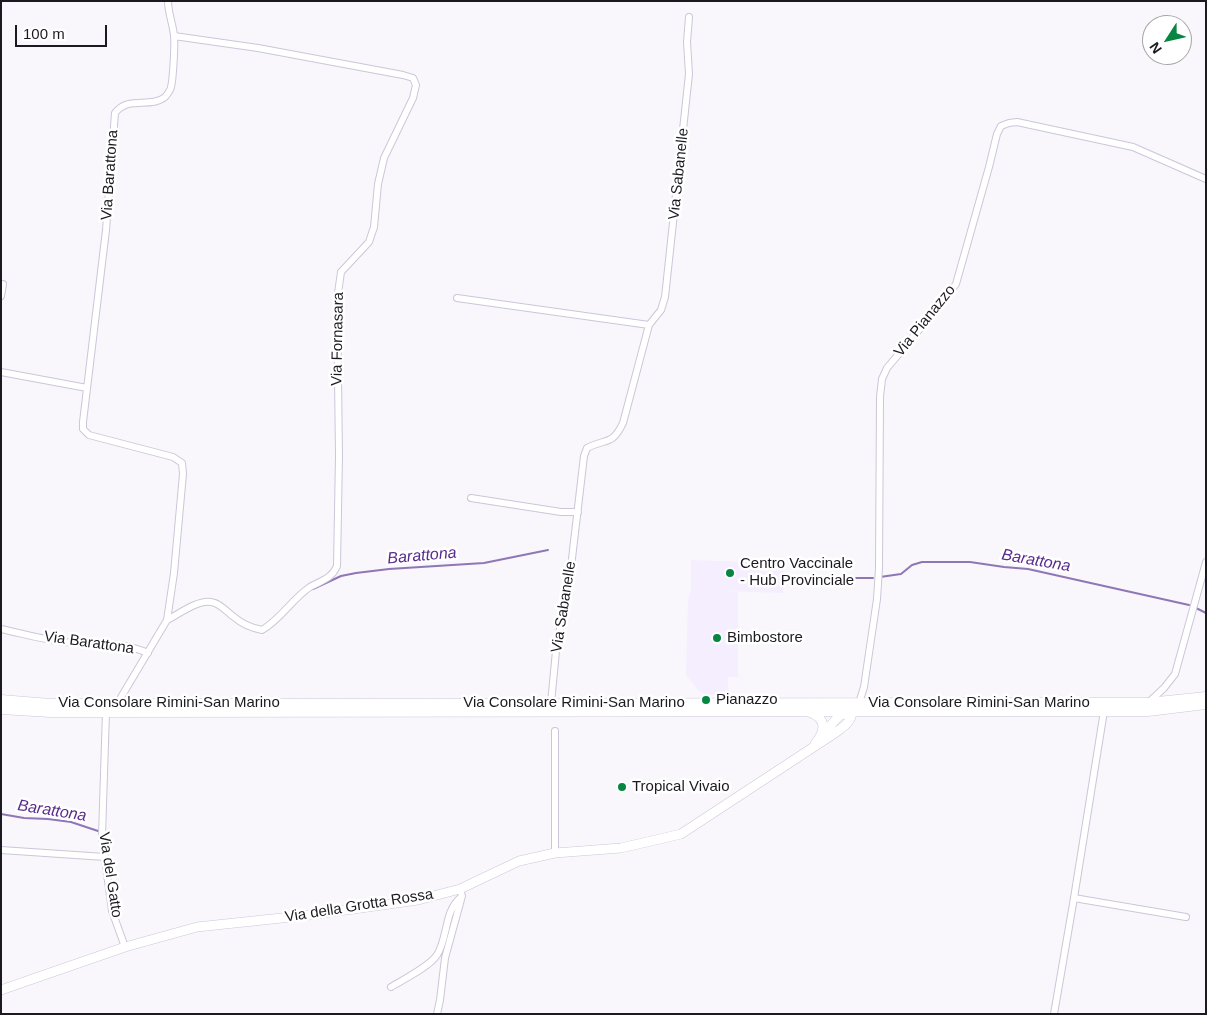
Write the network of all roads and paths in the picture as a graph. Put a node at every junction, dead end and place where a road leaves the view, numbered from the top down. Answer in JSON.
{"nodes":[{"id":1,"x":168,"y":1,"type":"edge"},
{"id":2,"x":688,"y":17,"type":"dead end"},
{"id":3,"x":174,"y":36,"type":"junction"},
{"id":4,"x":1206,"y":179,"type":"edge"},
{"id":5,"x":3,"y":284,"type":"dead end"},
{"id":6,"x":1,"y":296,"type":"edge"},
{"id":7,"x":457,"y":298,"type":"dead end"},
{"id":8,"x":649,"y":325,"type":"junction"},
{"id":9,"x":1,"y":372,"type":"edge"},
{"id":10,"x":87,"y":388,"type":"junction"},
{"id":11,"x":471,"y":498,"type":"dead end"},
{"id":12,"x":578,"y":512,"type":"junction"},
{"id":13,"x":1206,"y":562,"type":"edge"},
{"id":14,"x":167,"y":620,"type":"junction"},
{"id":15,"x":1,"y":630,"type":"edge"},
{"id":16,"x":148,"y":653,"type":"junction"},
{"id":17,"x":1206,"y":697,"type":"edge"},
{"id":18,"x":1,"y":700,"type":"edge"},
{"id":19,"x":1148,"y":702,"type":"junction"},
{"id":20,"x":118,"y":703,"type":"junction"},
{"id":21,"x":551,"y":703,"type":"junction"},
{"id":22,"x":1206,"y":704,"type":"edge"},
{"id":23,"x":856,"y":707,"type":"junction"},
{"id":24,"x":1,"y":709,"type":"edge"},
{"id":25,"x":806,"y":711,"type":"junction"},
{"id":26,"x":1104,"y":711,"type":"junction"},
{"id":27,"x":106,"y":712,"type":"junction"},
{"id":28,"x":555,"y":731,"type":"dead end"},
{"id":29,"x":822,"y":735,"type":"junction"},
{"id":30,"x":812,"y":748,"type":"junction"},
{"id":31,"x":1,"y":850,"type":"edge"},
{"id":32,"x":555,"y":853,"type":"junction"},
{"id":33,"x":105,"y":857,"type":"junction"},
{"id":34,"x":461,"y":893,"type":"junction"},
{"id":35,"x":1074,"y":898,"type":"junction"},
{"id":36,"x":1186,"y":916,"type":"dead end"},
{"id":37,"x":125,"y":947,"type":"junction"},
{"id":38,"x":391,"y":987,"type":"dead end"},
{"id":39,"x":1,"y":990,"type":"edge"},
{"id":40,"x":437,"y":1014,"type":"edge"},
{"id":41,"x":1054,"y":1014,"type":"edge"}],
"edges":[{"from":1,"to":3,"type":"street","name":"Via Barattona"},
{"from":2,"to":8,"type":"street","name":"Via Sabanelle"},
{"from":3,"to":10,"type":"street","name":"Via Barattona"},
{"from":3,"to":14,"type":"street","name":"Via Fornasara"},
{"from":4,"to":23,"type":"street","name":"Via Pianazzo"},
{"from":5,"to":6,"type":"street"},
{"from":7,"to":8,"type":"street"},
{"from":8,"to":12,"type":"street","name":"Via Sabanelle"},
{"from":9,"to":10,"type":"street"},
{"from":10,"to":14,"type":"street","name":"Via Barattona"},
{"from":11,"to":12,"type":"street"},
{"from":12,"to":21,"type":"street","name":"Via Sabanelle"},
{"from":13,"to":19,"type":"street"},
{"from":14,"to":16,"type":"street","name":"Via Barattona"},
{"from":15,"to":16,"type":"street","name":"Via Barattona"},
{"from":16,"to":20,"type":"street","name":"Via Barattona"},
{"from":17,"to":19,"type":"main road","name":"Via Consolare Rimini-San Marino"},
{"from":18,"to":20,"type":"main road","name":"Via Consolare Rimini-San Marino"},
{"from":19,"to":23,"type":"main road","name":"Via Consolare Rimini-San Marino"},
{"from":20,"to":21,"type":"main road","name":"Via Consolare Rimini-San Marino"},
{"from":20,"to":27,"type":"street"},
{"from":21,"to":23,"type":"main road","name":"Via Consolare Rimini-San Marino"},
{"from":22,"to":26,"type":"main road","name":"Via Consolare Rimini-San Marino"},
{"from":23,"to":25,"type":"main road","name":"Via Consolare Rimini-San Marino"},
{"from":23,"to":26,"type":"main road","name":"Via Consolare Rimini-San Marino"},
{"from":23,"to":29,"type":"street","name":"Via della Grotta Rossa"},
{"from":23,"to":30,"type":"street","name":"Via della Grotta Rossa"},
{"from":24,"to":27,"type":"main road","name":"Via Consolare Rimini-San Marino"},
{"from":25,"to":27,"type":"main road","name":"Via Consolare Rimini-San Marino"},
{"from":25,"to":29,"type":"street"},
{"from":26,"to":35,"type":"street","name":"Via Consolare Rimini-San Marino"},
{"from":27,"to":33,"type":"street","name":"Via del Gatto"},
{"from":28,"to":32,"type":"street","name":"Via Consolare Rimini-San Marino"},
{"from":29,"to":30,"type":"street","name":"Via della Grotta Rossa"},
{"from":30,"to":32,"type":"street","name":"Via della Grotta Rossa"},
{"from":31,"to":33,"type":"street"},
{"from":32,"to":34,"type":"street","name":"Via della Grotta Rossa"},
{"from":33,"to":37,"type":"street","name":"Via del Gatto"},
{"from":34,"to":37,"type":"street","name":"Via della Grotta Rossa"},
{"from":34,"to":38,"type":"street"},
{"from":34,"to":40,"type":"street"},
{"from":35,"to":36,"type":"street"},
{"from":35,"to":41,"type":"street","name":"Via Consolare Rimini-San Marino"},
{"from":37,"to":39,"type":"street","name":"Via della Grotta Rossa"}]}
